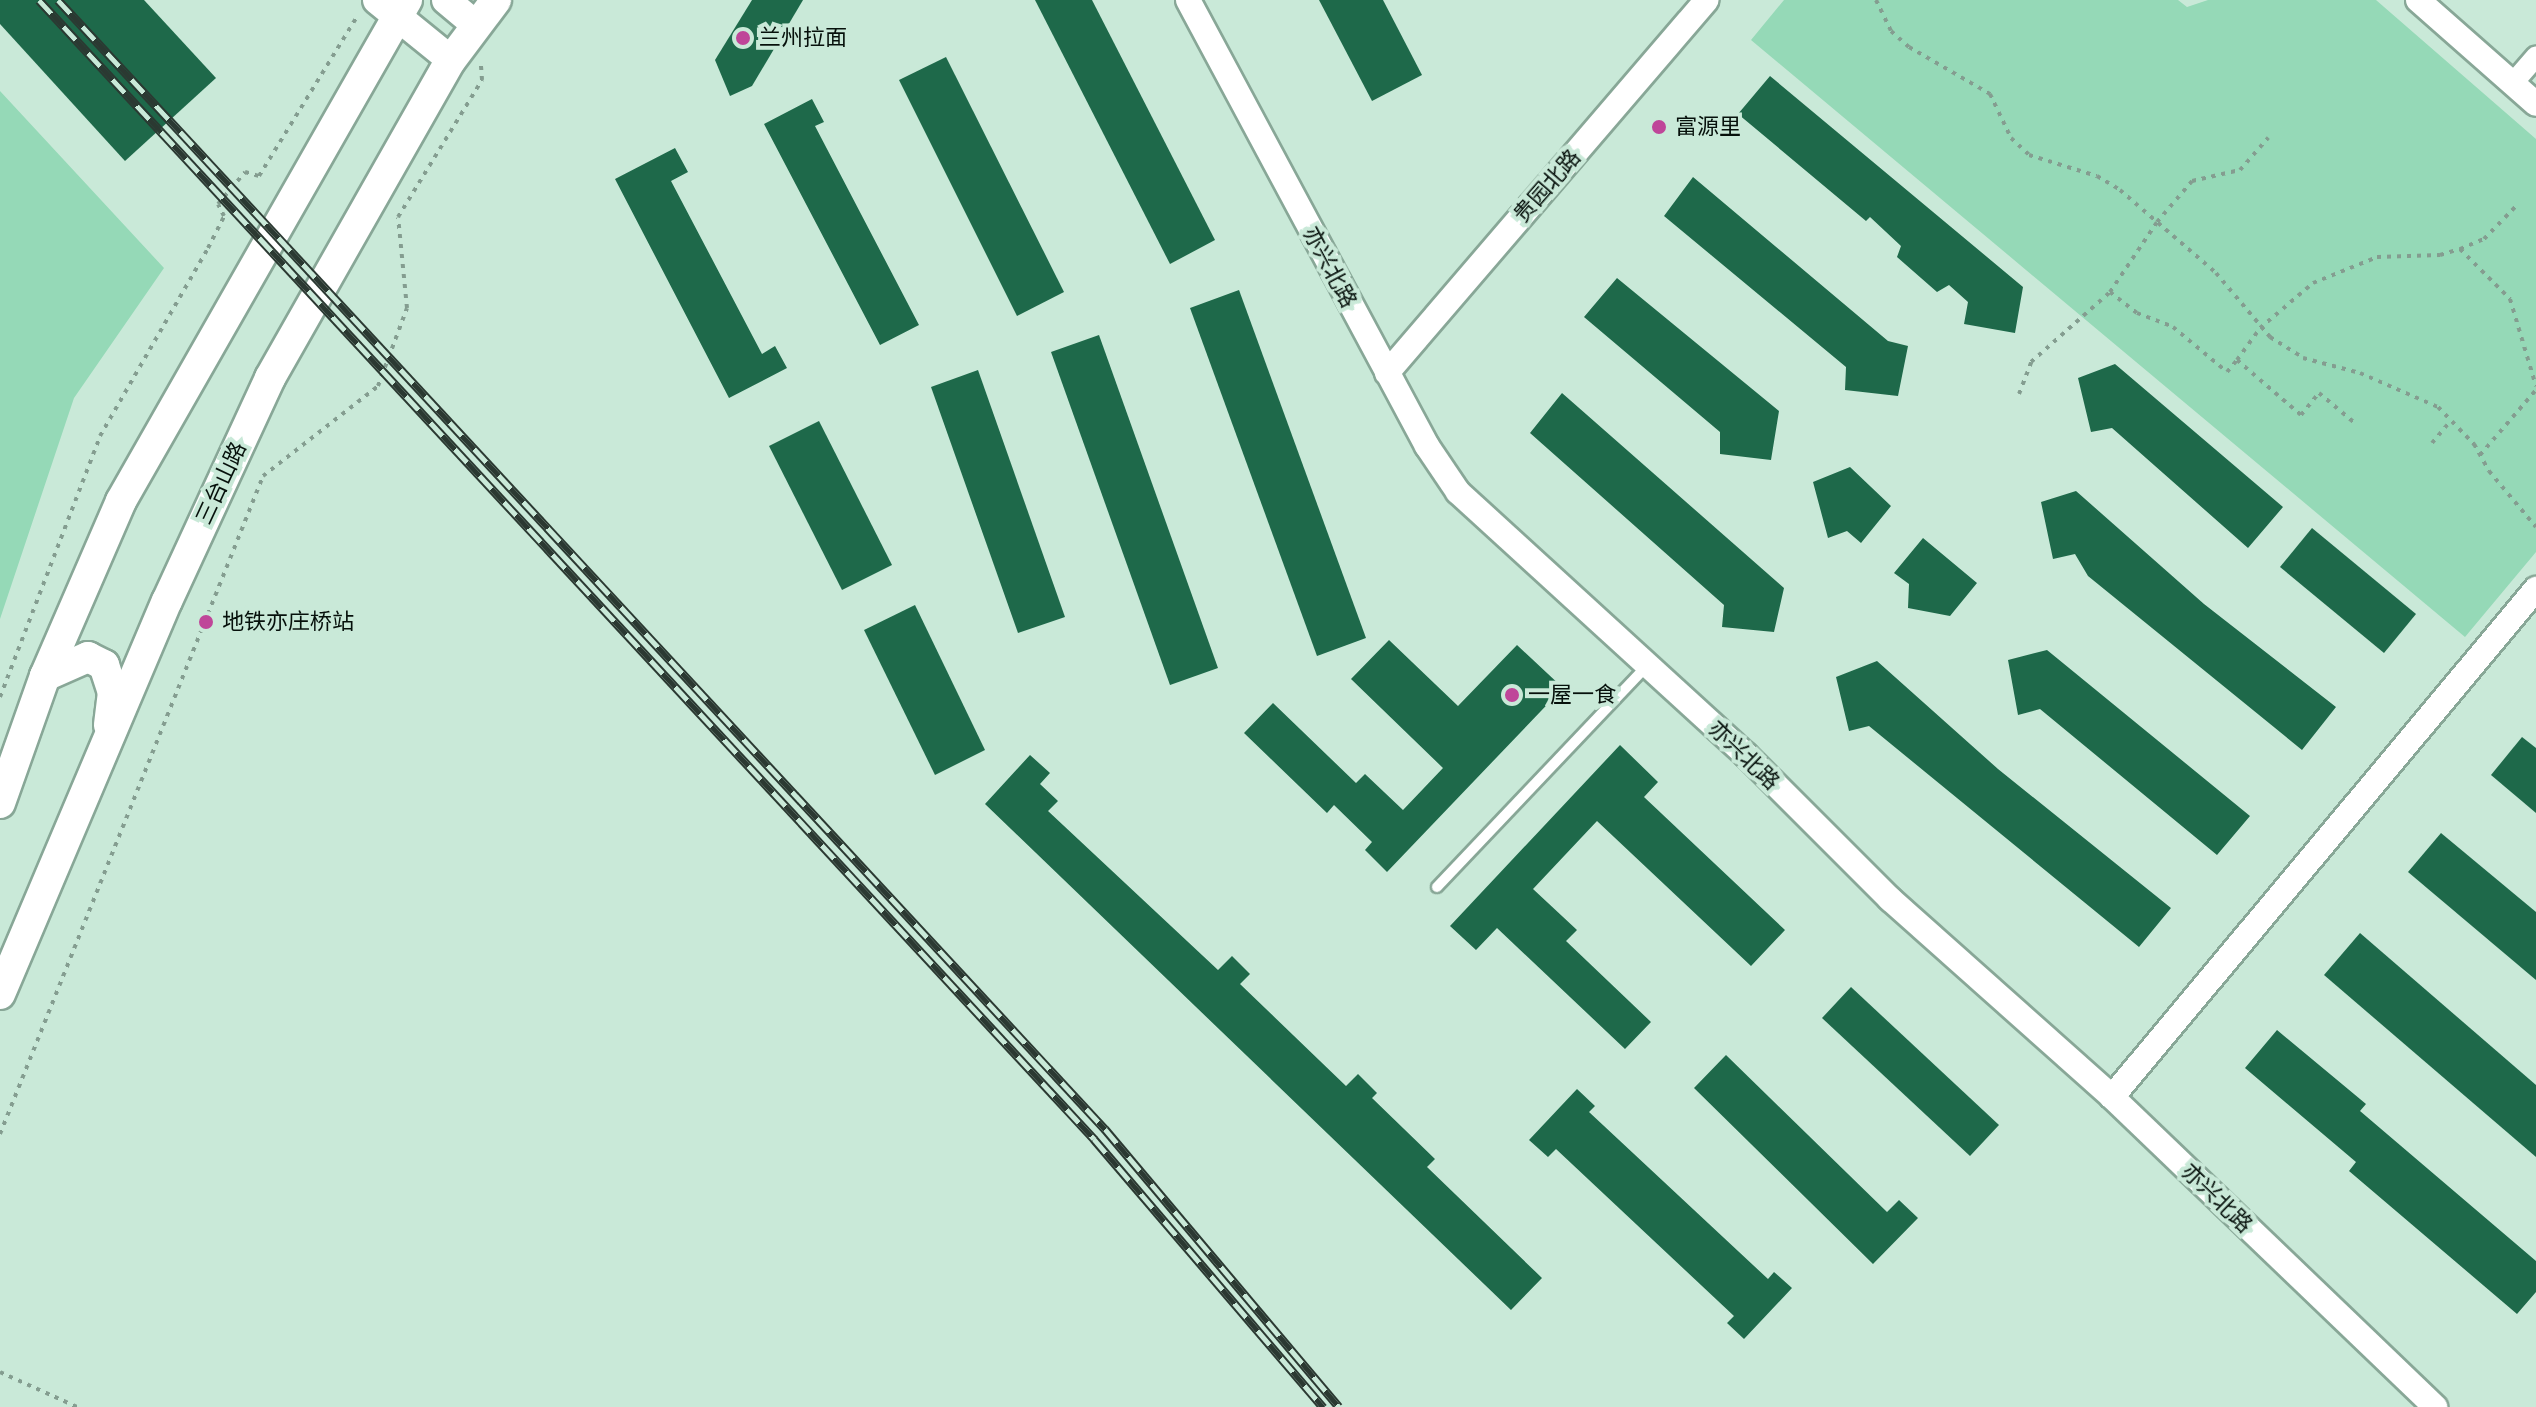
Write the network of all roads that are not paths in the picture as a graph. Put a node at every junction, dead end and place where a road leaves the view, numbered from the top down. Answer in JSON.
{"nodes":[{"id":1,"x":446,"y":0,"type":"edge"},
{"id":2,"x":496,"y":0,"type":"edge"},
{"id":3,"x":1188,"y":0,"type":"edge"},
{"id":4,"x":1707,"y":0,"type":"edge"},
{"id":5,"x":2418,"y":0,"type":"edge"},
{"id":6,"x":385,"y":7,"type":"edge"},
{"id":7,"x":476,"y":25,"type":"junction"},
{"id":8,"x":2536,"y":57,"type":"edge"},
{"id":9,"x":451,"y":60,"type":"junction"},
{"id":10,"x":2513,"y":83,"type":"junction"},
{"id":11,"x":2536,"y":104,"type":"edge"},
{"id":12,"x":1387,"y":373,"type":"junction"},
{"id":13,"x":2536,"y":589,"type":"edge"},
{"id":14,"x":1648,"y":665,"type":"junction"},
{"id":15,"x":45,"y":676,"type":"junction"},
{"id":16,"x":106,"y":750,"type":"junction"},
{"id":17,"x":0,"y":803,"type":"edge"},
{"id":18,"x":1437,"y":887,"type":"dead end"},
{"id":19,"x":0,"y":994,"type":"edge"},
{"id":20,"x":2112,"y":1097,"type":"junction"},
{"id":21,"x":2435,"y":1407,"type":"edge"}],
"edges":[{"from":1,"to":7,"type":"main road"},
{"from":2,"to":7,"type":"main road","name":"三台山路"},
{"from":3,"to":12,"type":"street","name":"亦兴北路"},
{"from":4,"to":12,"type":"street","name":"贵园北路"},
{"from":5,"to":10,"type":"street"},
{"from":6,"to":9,"type":"main road"},
{"from":6,"to":15,"type":"main road"},
{"from":7,"to":9,"type":"main road","name":"三台山路"},
{"from":8,"to":10,"type":"street"},
{"from":9,"to":16,"type":"main road","name":"三台山路"},
{"from":10,"to":11,"type":"street"},
{"from":12,"to":14,"type":"street","name":"亦兴北路"},
{"from":13,"to":20,"type":"street"},
{"from":14,"to":18,"type":"lane"},
{"from":14,"to":20,"type":"street","name":"亦兴北路"},
{"from":15,"to":16,"type":"main road"},
{"from":15,"to":17,"type":"main road"},
{"from":16,"to":19,"type":"main road","name":"三台山路"},
{"from":20,"to":21,"type":"street","name":"亦兴北路"}]}
